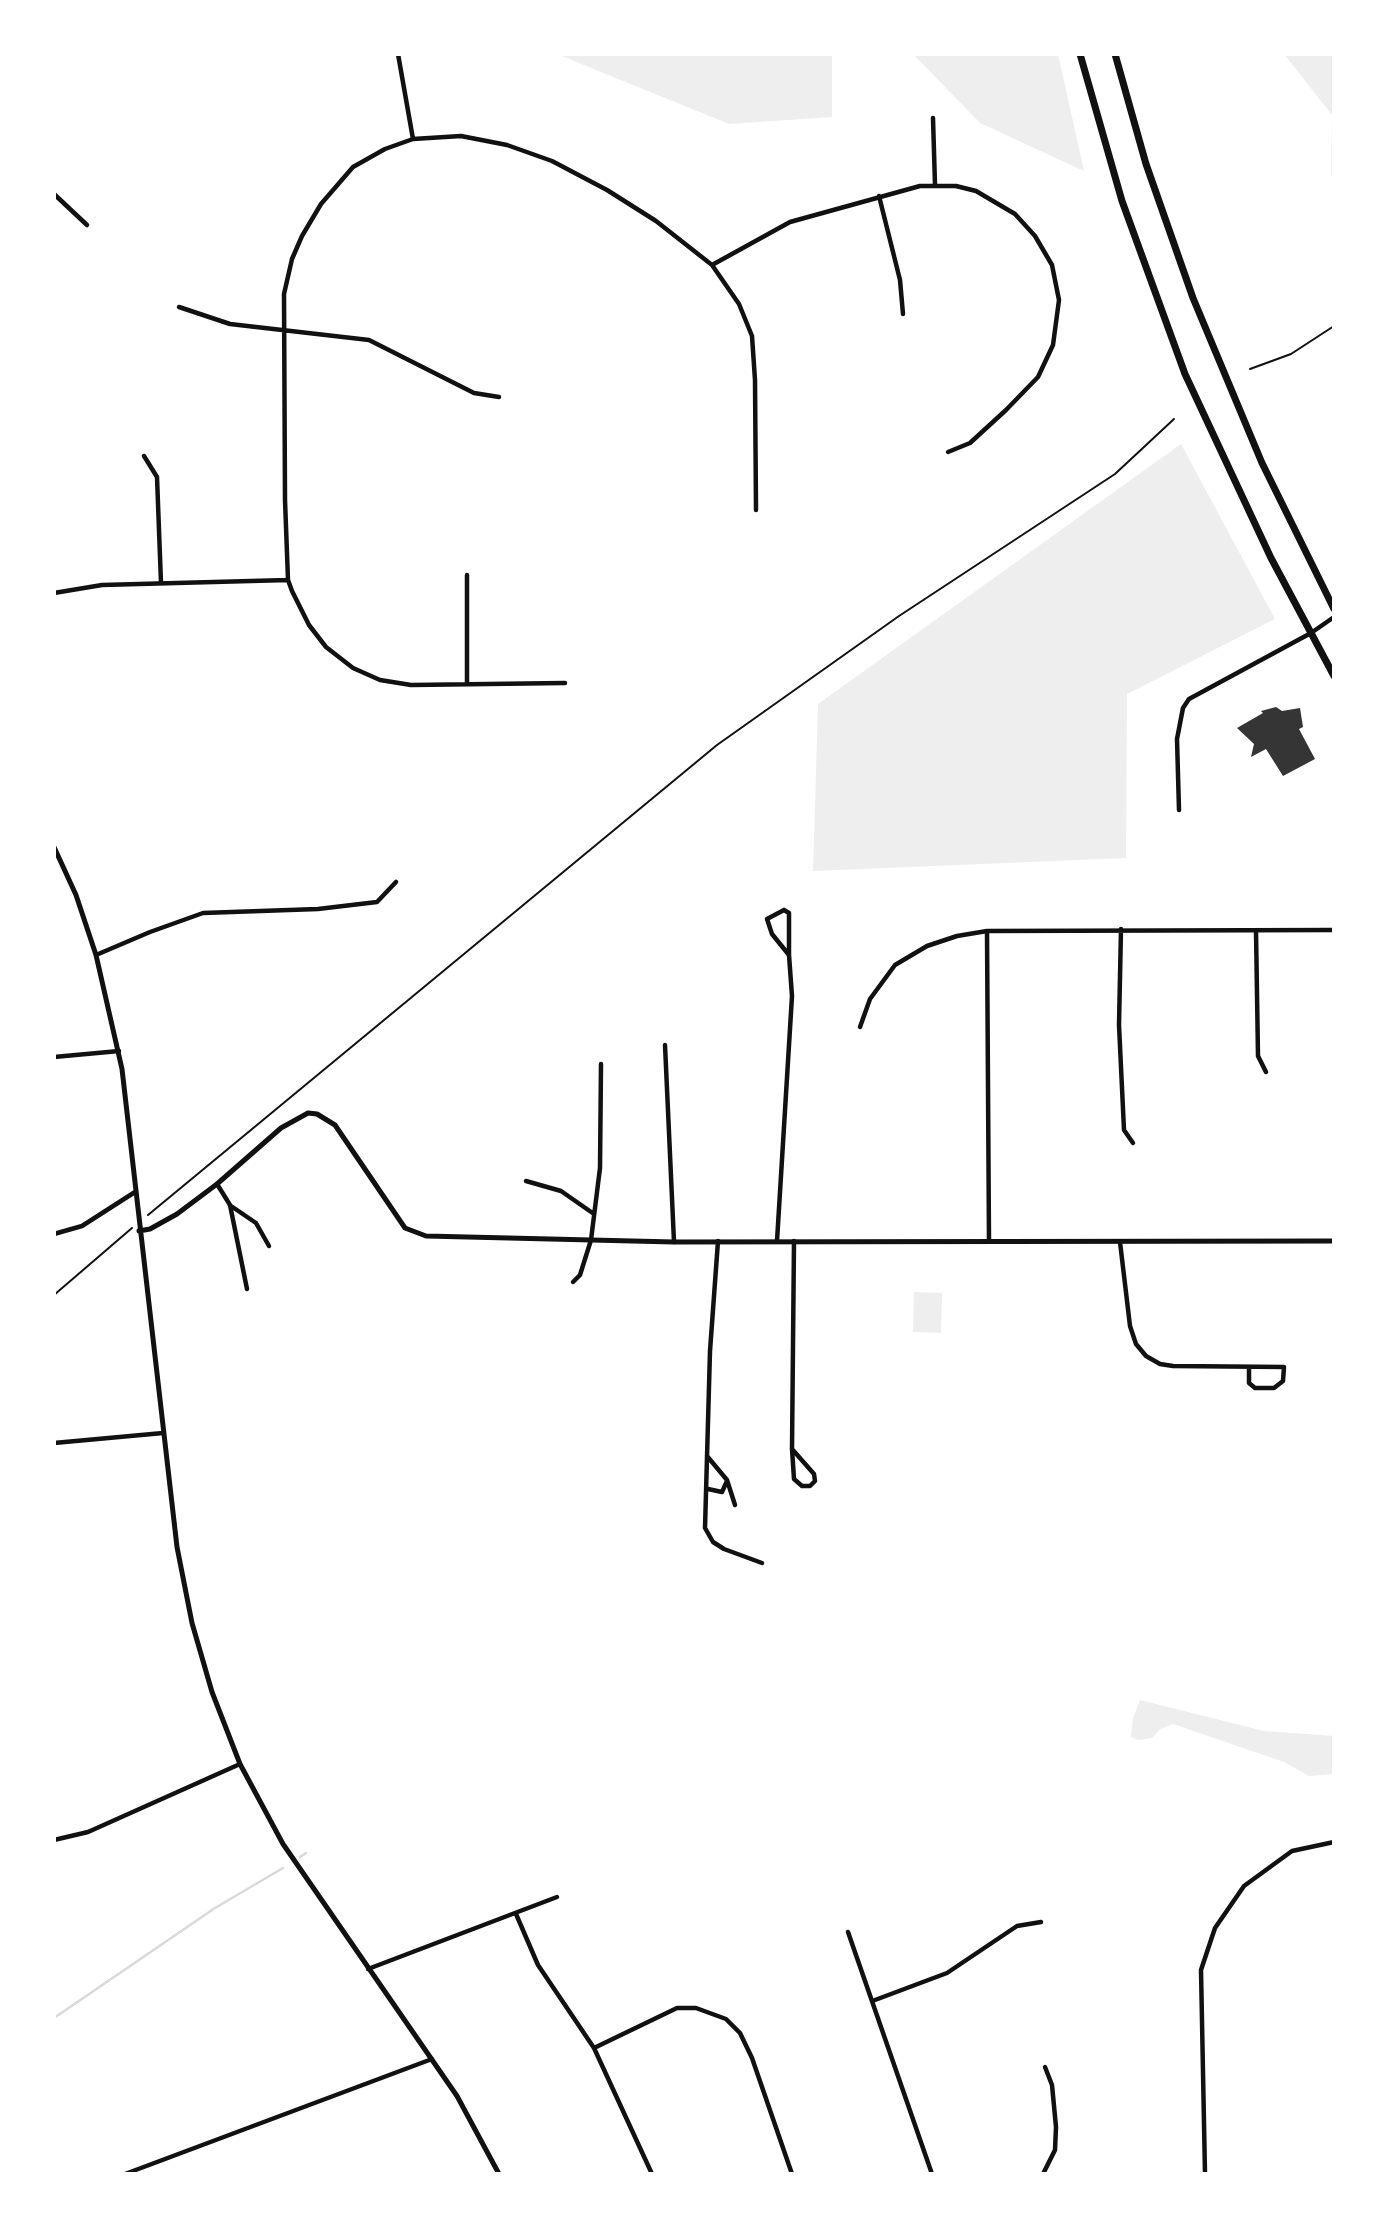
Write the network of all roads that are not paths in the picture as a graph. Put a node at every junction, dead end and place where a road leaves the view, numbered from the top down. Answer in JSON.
{"nodes":[{"id":1,"x":398,"y":54,"type":"edge"},
{"id":2,"x":1080,"y":54,"type":"edge"},
{"id":3,"x":1116,"y":55,"type":"edge"},
{"id":4,"x":933,"y":118,"type":"dead end"},
{"id":5,"x":413,"y":139,"type":"junction"},
{"id":6,"x":935,"y":185,"type":"junction"},
{"id":7,"x":54,"y":194,"type":"edge"},
{"id":8,"x":879,"y":196,"type":"junction"},
{"id":9,"x":87,"y":225,"type":"dead end"},
{"id":10,"x":712,"y":265,"type":"junction"},
{"id":11,"x":179,"y":307,"type":"dead end"},
{"id":12,"x":903,"y":314,"type":"dead end"},
{"id":13,"x":282,"y":328,"type":"junction"},
{"id":14,"x":499,"y":397,"type":"dead end"},
{"id":15,"x":947,"y":452,"type":"dead end"},
{"id":16,"x":144,"y":456,"type":"dead end"},
{"id":17,"x":756,"y":510,"type":"dead end"},
{"id":18,"x":467,"y":575,"type":"dead end"},
{"id":19,"x":288,"y":580,"type":"junction"},
{"id":20,"x":161,"y":583,"type":"junction"},
{"id":21,"x":54,"y":593,"type":"edge"},
{"id":22,"x":1334,"y":608,"type":"edge"},
{"id":23,"x":1334,"y":617,"type":"edge"},
{"id":24,"x":1311,"y":633,"type":"junction"},
{"id":25,"x":1334,"y":676,"type":"edge"},
{"id":26,"x":565,"y":683,"type":"dead end"},
{"id":27,"x":467,"y":684,"type":"junction"},
{"id":28,"x":1179,"y":810,"type":"dead end"},
{"id":29,"x":54,"y":847,"type":"edge"},
{"id":30,"x":396,"y":882,"type":"dead end"},
{"id":31,"x":1121,"y":929,"type":"junction"},
{"id":32,"x":1334,"y":930,"type":"edge"},
{"id":33,"x":1256,"y":931,"type":"junction"},
{"id":34,"x":987,"y":932,"type":"junction"},
{"id":35,"x":96,"y":955,"type":"junction"},
{"id":36,"x":789,"y":955,"type":"junction"},
{"id":37,"x":860,"y":1027,"type":"dead end"},
{"id":38,"x":665,"y":1045,"type":"dead end"},
{"id":39,"x":119,"y":1051,"type":"junction"},
{"id":40,"x":54,"y":1057,"type":"edge"},
{"id":41,"x":601,"y":1064,"type":"dead end"},
{"id":42,"x":1266,"y":1072,"type":"dead end"},
{"id":43,"x":1133,"y":1143,"type":"dead end"},
{"id":44,"x":526,"y":1181,"type":"dead end"},
{"id":45,"x":218,"y":1184,"type":"junction"},
{"id":46,"x":135,"y":1192,"type":"junction"},
{"id":47,"x":230,"y":1205,"type":"junction"},
{"id":48,"x":594,"y":1214,"type":"junction"},
{"id":49,"x":139,"y":1231,"type":"junction"},
{"id":50,"x":54,"y":1234,"type":"edge"},
{"id":51,"x":591,"y":1240,"type":"junction"},
{"id":52,"x":674,"y":1241,"type":"junction"},
{"id":53,"x":718,"y":1241,"type":"junction"},
{"id":54,"x":777,"y":1241,"type":"junction"},
{"id":55,"x":794,"y":1241,"type":"junction"},
{"id":56,"x":989,"y":1241,"type":"junction"},
{"id":57,"x":1334,"y":1241,"type":"edge"},
{"id":58,"x":1120,"y":1242,"type":"junction"},
{"id":59,"x":269,"y":1246,"type":"dead end"},
{"id":60,"x":573,"y":1282,"type":"dead end"},
{"id":61,"x":247,"y":1289,"type":"dead end"},
{"id":62,"x":1249,"y":1367,"type":"junction"},
{"id":63,"x":163,"y":1433,"type":"junction"},
{"id":64,"x":54,"y":1443,"type":"edge"},
{"id":65,"x":792,"y":1450,"type":"junction"},
{"id":66,"x":707,"y":1456,"type":"junction"},
{"id":67,"x":727,"y":1480,"type":"junction"},
{"id":68,"x":708,"y":1489,"type":"junction"},
{"id":69,"x":735,"y":1506,"type":"dead end"},
{"id":70,"x":762,"y":1563,"type":"dead end"},
{"id":71,"x":240,"y":1764,"type":"junction"},
{"id":72,"x":54,"y":1840,"type":"edge"},
{"id":73,"x":1334,"y":1842,"type":"edge"},
{"id":74,"x":557,"y":1897,"type":"dead end"},
{"id":75,"x":516,"y":1914,"type":"junction"},
{"id":76,"x":1041,"y":1922,"type":"dead end"},
{"id":77,"x":848,"y":1932,"type":"dead end"},
{"id":78,"x":368,"y":1969,"type":"junction"},
{"id":79,"x":875,"y":2000,"type":"junction"},
{"id":80,"x":594,"y":2048,"type":"junction"},
{"id":81,"x":433,"y":2059,"type":"junction"},
{"id":82,"x":1045,"y":2067,"type":"dead end"},
{"id":83,"x":125,"y":2174,"type":"edge"},
{"id":84,"x":499,"y":2174,"type":"edge"},
{"id":85,"x":652,"y":2174,"type":"edge"},
{"id":86,"x":792,"y":2174,"type":"edge"},
{"id":87,"x":932,"y":2174,"type":"edge"},
{"id":88,"x":1043,"y":2174,"type":"edge"},
{"id":89,"x":1205,"y":2174,"type":"edge"}],
"edges":[{"from":1,"to":5,"type":"street"},
{"from":2,"to":24,"type":"main road"},
{"from":3,"to":22,"type":"main road"},
{"from":4,"to":6,"type":"street"},
{"from":5,"to":10,"type":"street"},
{"from":5,"to":13,"type":"street"},
{"from":6,"to":8,"type":"street"},
{"from":6,"to":15,"type":"street"},
{"from":7,"to":9,"type":"street"},
{"from":8,"to":10,"type":"street"},
{"from":8,"to":12,"type":"street"},
{"from":10,"to":17,"type":"street"},
{"from":11,"to":13,"type":"street"},
{"from":13,"to":14,"type":"street"},
{"from":13,"to":19,"type":"street"},
{"from":16,"to":20,"type":"street"},
{"from":18,"to":27,"type":"street"},
{"from":19,"to":20,"type":"street"},
{"from":19,"to":27,"type":"street"},
{"from":20,"to":21,"type":"street"},
{"from":23,"to":24,"type":"street"},
{"from":24,"to":25,"type":"main road"},
{"from":24,"to":28,"type":"street"},
{"from":26,"to":27,"type":"street"},
{"from":29,"to":35,"type":"street"},
{"from":30,"to":35,"type":"street"},
{"from":31,"to":33,"type":"street"},
{"from":31,"to":34,"type":"street"},
{"from":31,"to":43,"type":"street"},
{"from":32,"to":33,"type":"street"},
{"from":33,"to":42,"type":"street"},
{"from":34,"to":37,"type":"street"},
{"from":34,"to":56,"type":"street"},
{"from":35,"to":39,"type":"street"},
{"from":36,"to":36,"type":"street"},
{"from":36,"to":54,"type":"street"},
{"from":38,"to":52,"type":"street"},
{"from":39,"to":40,"type":"street"},
{"from":39,"to":46,"type":"street"},
{"from":41,"to":48,"type":"street"},
{"from":44,"to":48,"type":"street"},
{"from":45,"to":47,"type":"street"},
{"from":45,"to":49,"type":"street"},
{"from":45,"to":51,"type":"street"},
{"from":46,"to":49,"type":"street"},
{"from":46,"to":50,"type":"street"},
{"from":47,"to":59,"type":"street"},
{"from":47,"to":61,"type":"street"},
{"from":48,"to":51,"type":"street"},
{"from":49,"to":63,"type":"street"},
{"from":51,"to":52,"type":"street"},
{"from":51,"to":60,"type":"street"},
{"from":52,"to":53,"type":"street"},
{"from":53,"to":54,"type":"street"},
{"from":53,"to":66,"type":"street"},
{"from":54,"to":55,"type":"street"},
{"from":55,"to":56,"type":"street"},
{"from":55,"to":65,"type":"street"},
{"from":56,"to":58,"type":"street"},
{"from":57,"to":58,"type":"street"},
{"from":58,"to":62,"type":"street"},
{"from":62,"to":62,"type":"street"},
{"from":63,"to":64,"type":"street"},
{"from":63,"to":71,"type":"street"},
{"from":65,"to":65,"type":"street"},
{"from":66,"to":67,"type":"street"},
{"from":66,"to":68,"type":"street"},
{"from":67,"to":68,"type":"street"},
{"from":67,"to":69,"type":"street"},
{"from":68,"to":70,"type":"street"},
{"from":71,"to":72,"type":"street"},
{"from":71,"to":78,"type":"street"},
{"from":73,"to":89,"type":"street"},
{"from":74,"to":75,"type":"street"},
{"from":75,"to":78,"type":"street"},
{"from":75,"to":80,"type":"street"},
{"from":76,"to":79,"type":"street"},
{"from":77,"to":79,"type":"street"},
{"from":78,"to":81,"type":"street"},
{"from":79,"to":87,"type":"street"},
{"from":80,"to":85,"type":"street"},
{"from":80,"to":86,"type":"street"},
{"from":81,"to":83,"type":"street"},
{"from":81,"to":84,"type":"street"},
{"from":82,"to":88,"type":"street"}]}
